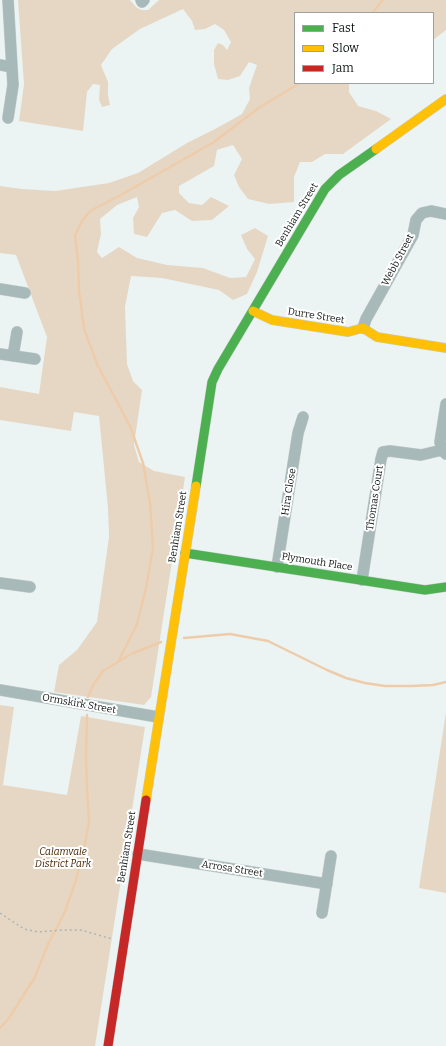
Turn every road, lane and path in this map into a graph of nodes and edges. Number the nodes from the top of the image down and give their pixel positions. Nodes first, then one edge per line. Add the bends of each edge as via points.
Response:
1 (8, 0) edge
2 (140, 0) edge
3 (144, 0) edge
4 (0, 65) edge
5 (12, 67) junction
6 (446, 99) edge
7 (8, 118) dead end
8 (446, 214) edge
9 (0, 289) edge
10 (25, 293) dead end
11 (253, 311) junction
12 (363, 328) junction
13 (17, 332) dead end
14 (446, 348) edge
15 (0, 354) edge
16 (13, 356) junction
17 (35, 359) dead end
18 (446, 404) edge
19 (303, 418) dead end
20 (444, 452) edge
21 (186, 553) junction
22 (277, 567) junction
23 (362, 580) junction
24 (0, 582) edge
25 (30, 587) dead end
26 (446, 587) edge
27 (0, 690) edge
28 (158, 717) junction
29 (138, 854) junction
30 (331, 856) dead end
31 (327, 884) junction
32 (0, 913) edge
33 (322, 913) dead end
34 (124, 942) junction
35 (108, 1046) edge

1 - 5 street
2 - 3 street
4 - 5 street
5 - 7 street via 13,85
6 - 11 street, Benhiam Street via 331,182
8 - 12 street, Webb Street via 431,211 422,213 416,220 413,236
9 - 10 street
11 - 12 street, Durre Street via 272,320 287,323 348,332
11 - 21 street, Benhiam Street via 212,382
12 - 14 street via 377,337
13 - 16 street
15 - 16 street
16 - 17 street
18 - 20 street via 440,442
19 - 22 street, Hira Close via 298,433
20 - 23 street, Thomas Court via 421,455 384,452
21 - 22 street, Plymouth Place
21 - 28 street, Benhiam Street
22 - 23 street, Plymouth Place
23 - 26 street, Plymouth Place via 425,590
24 - 25 street
27 - 28 street, Ormskirk Street
28 - 29 street, Benhiam Street
29 - 31 street, Arrosa Street
29 - 34 street, Benhiam Street
30 - 31 street
31 - 33 street
32 - 34 path via 24,929 41,933 81,930
34 - 35 street, Benhiam Street

